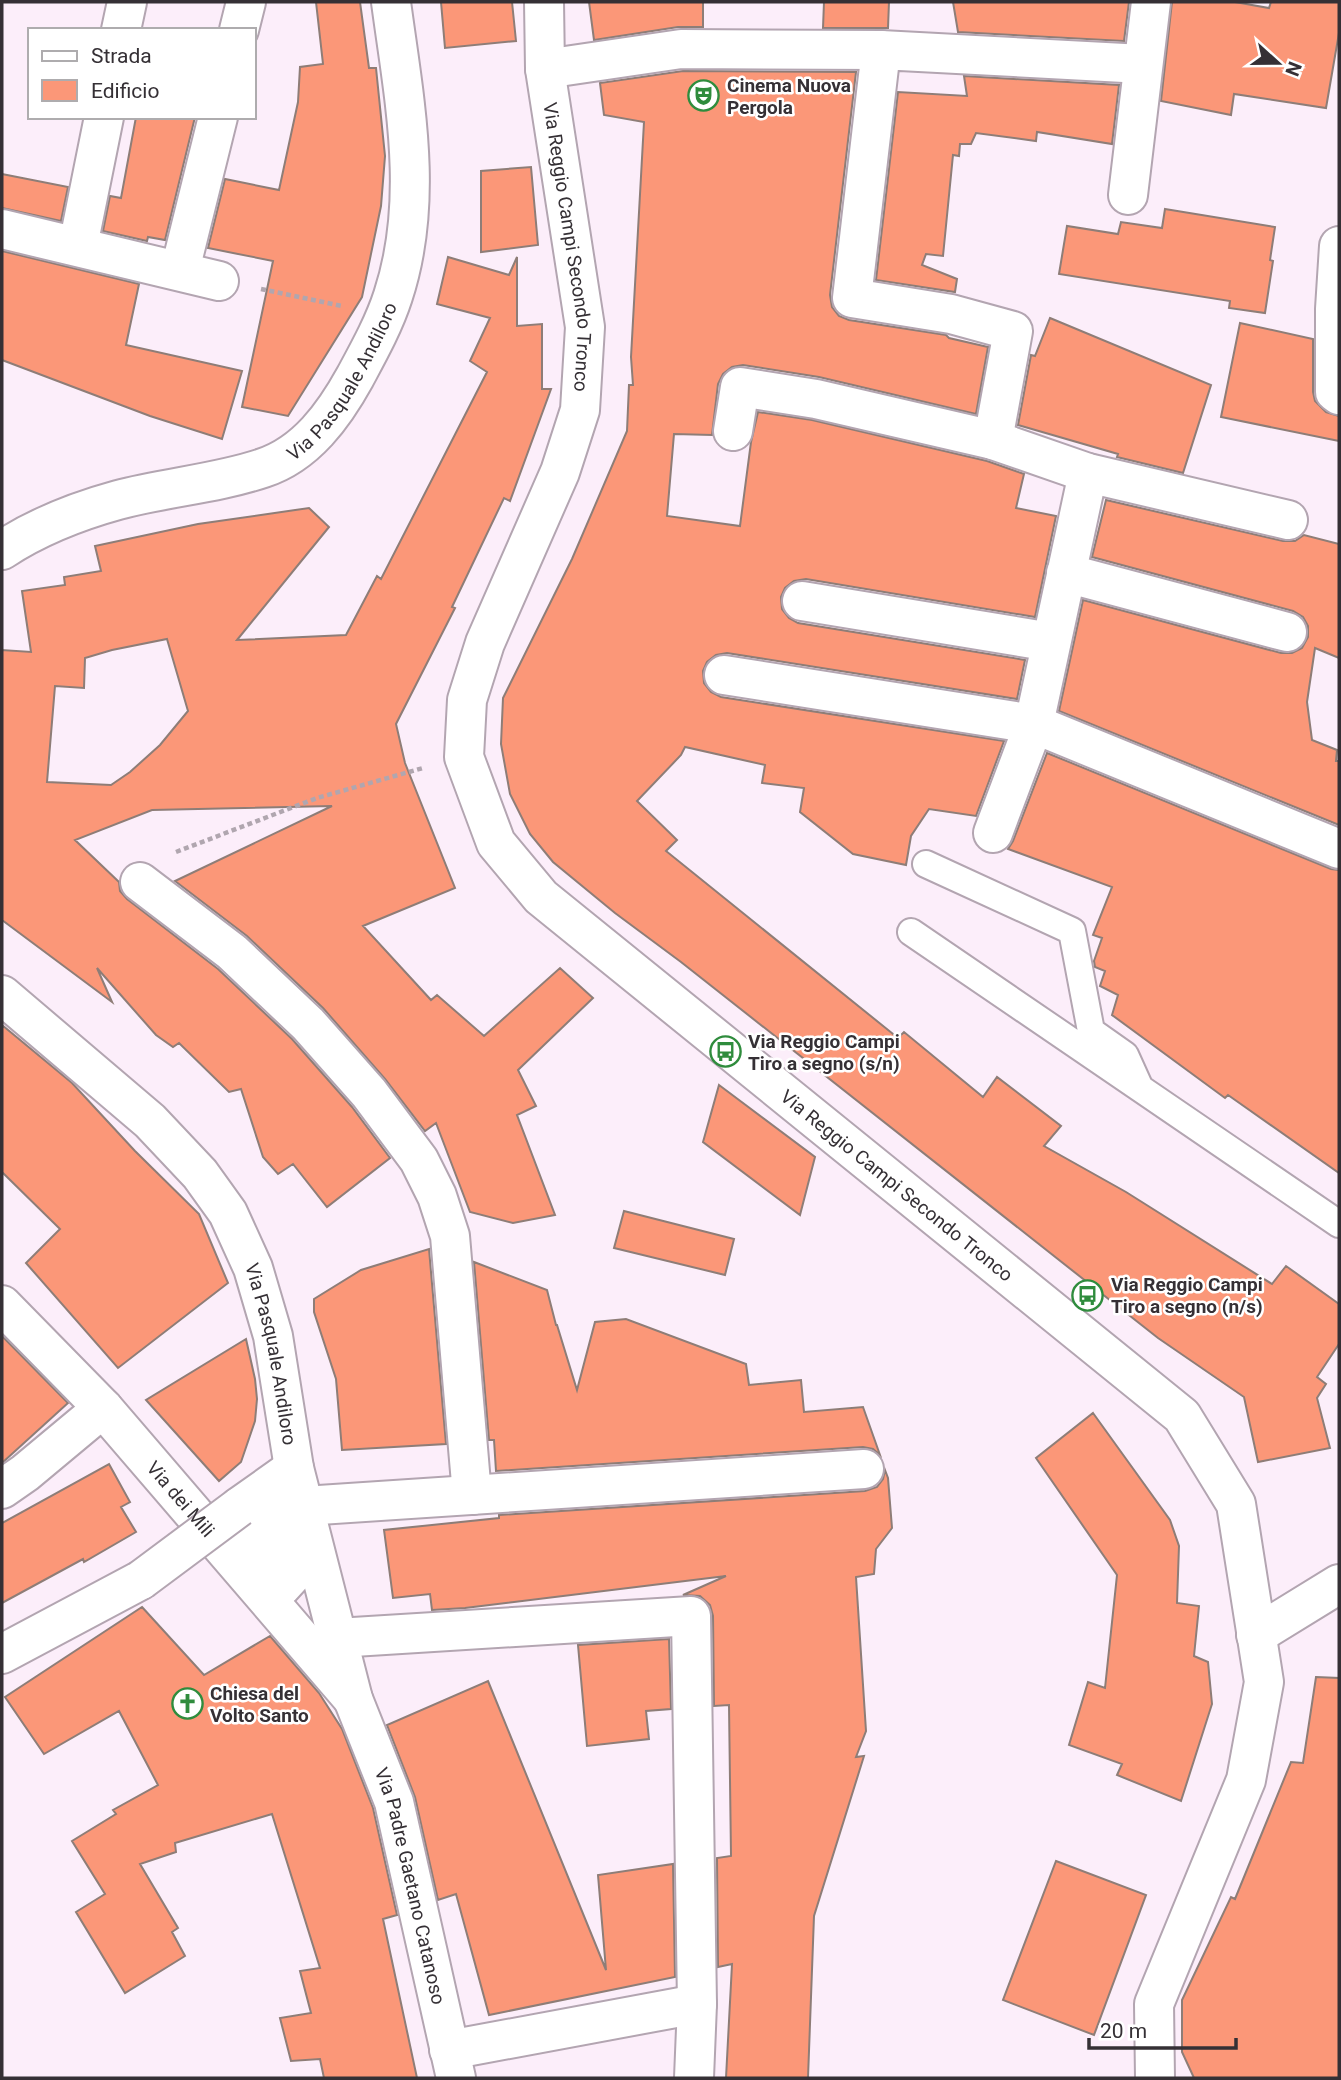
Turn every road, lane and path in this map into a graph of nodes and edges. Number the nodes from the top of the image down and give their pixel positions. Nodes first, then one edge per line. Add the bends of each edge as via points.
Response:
1 (127, 2) edge
2 (246, 2) edge
3 (391, 2) edge
4 (544, 2) edge
5 (1150, 2) edge
6 (121, 28) edge
7 (240, 28) edge
8 (881, 50) junction
9 (1143, 64) junction
10 (545, 69) junction
11 (104, 119) edge
12 (218, 119) edge
13 (1128, 195) dead end
14 (2, 229) edge
15 (78, 246) junction
16 (1339, 246) edge
17 (180, 270) junction
18 (219, 281) joint
19 (1337, 310) edge
20 (368, 352) junction
21 (1339, 395) edge
22 (733, 431) dead end
23 (993, 440) junction
24 (1088, 473) junction
25 (1289, 520) dead end
26 (2, 550) edge
27 (1066, 573) junction
28 (802, 601) dead end
29 (1287, 632) dead end
30 (1051, 642) junction
31 (724, 675) dead end
32 (1034, 724) junction
33 (414, 771) dead end
34 (993, 833) dead end
35 (1339, 849) edge
36 (926, 864) dead end
37 (141, 881) joint
38 (911, 932) dead end
39 (2, 995) edge
40 (1140, 1088) junction
41 (1339, 1224) edge
42 (2, 1306) edge
43 (103, 1408) junction
44 (294, 1468) junction
45 (864, 1469) dead end
46 (2, 1489) edge
47 (472, 1495) junction
48 (291, 1508) junction
49 (1339, 1584) edge
50 (1256, 1635) junction
51 (337, 1637) junction
52 (2, 1654) edge
53 (353, 1699) junction
54 (697, 2004) junction
55 (453, 2064) edge
56 (695, 2078) edge
57 (1155, 2078) edge

1 - 6 street
2 - 7 street
3 - 20 street, Via Pasquale Andiloro via 410,144 410,207 393,297
4 - 10 street, Via Reggio Campi Secondo Tronco
5 - 9 street
8 - 9 street
8 - 10 street via 681,49
8 - 23 street via 852,298 951,314 1013,331
9 - 13 street
10 - 50 street, Via Reggio Campi Secondo Tronco via 585,327 580,410 560,472 485,643 467,700 464,757 496,843 541,897 1182,1416 1236,1504
11 - 15 street
12 - 17 street
14 - 15 street
15 - 17 street
16 - 19 street
17 - 18 street
18 - 20 path via 351,308
19 - 21 street via 1335,392
20 - 26 street, Via Pasquale Andiloro via 345,395 297,452 232,477 106,504 24,536
22 - 23 street via 740,387 816,399
23 - 24 street
24 - 25 street
24 - 27 street
27 - 29 street
27 - 30 street
28 - 30 street
30 - 32 street
31 - 32 street
32 - 34 street
32 - 35 street
33 - 37 path via 317,798 173,854
36 - 40 lane via 1072,930 1091,1031 1125,1055
37 - 47 street via 232,952 308,1024 369,1093 419,1160 450,1236
38 - 40 lane
39 - 44 street, Via Pasquale Andiloro via 149,1121 200,1174 228,1213 253,1268 273,1336
40 - 41 lane
42 - 43 street, Via dei Mili
43 - 46 street
43 - 53 street, Via dei Mili
44 - 48 street
44 - 52 street, Via Pasquale Andiloro, bridge via 141,1580
45 - 47 street
47 - 48 street
48 - 51 street
49 - 50 street
50 - 57 street, Via Reggio Campi Secondo Tronco via 1264,1682 1246,1780 1154,2004
51 - 53 street
51 - 54 street via 691,1616
53 - 55 street, Via Padre Gaetano Catanoso via 394,1802
54 - 55 street
54 - 56 street

